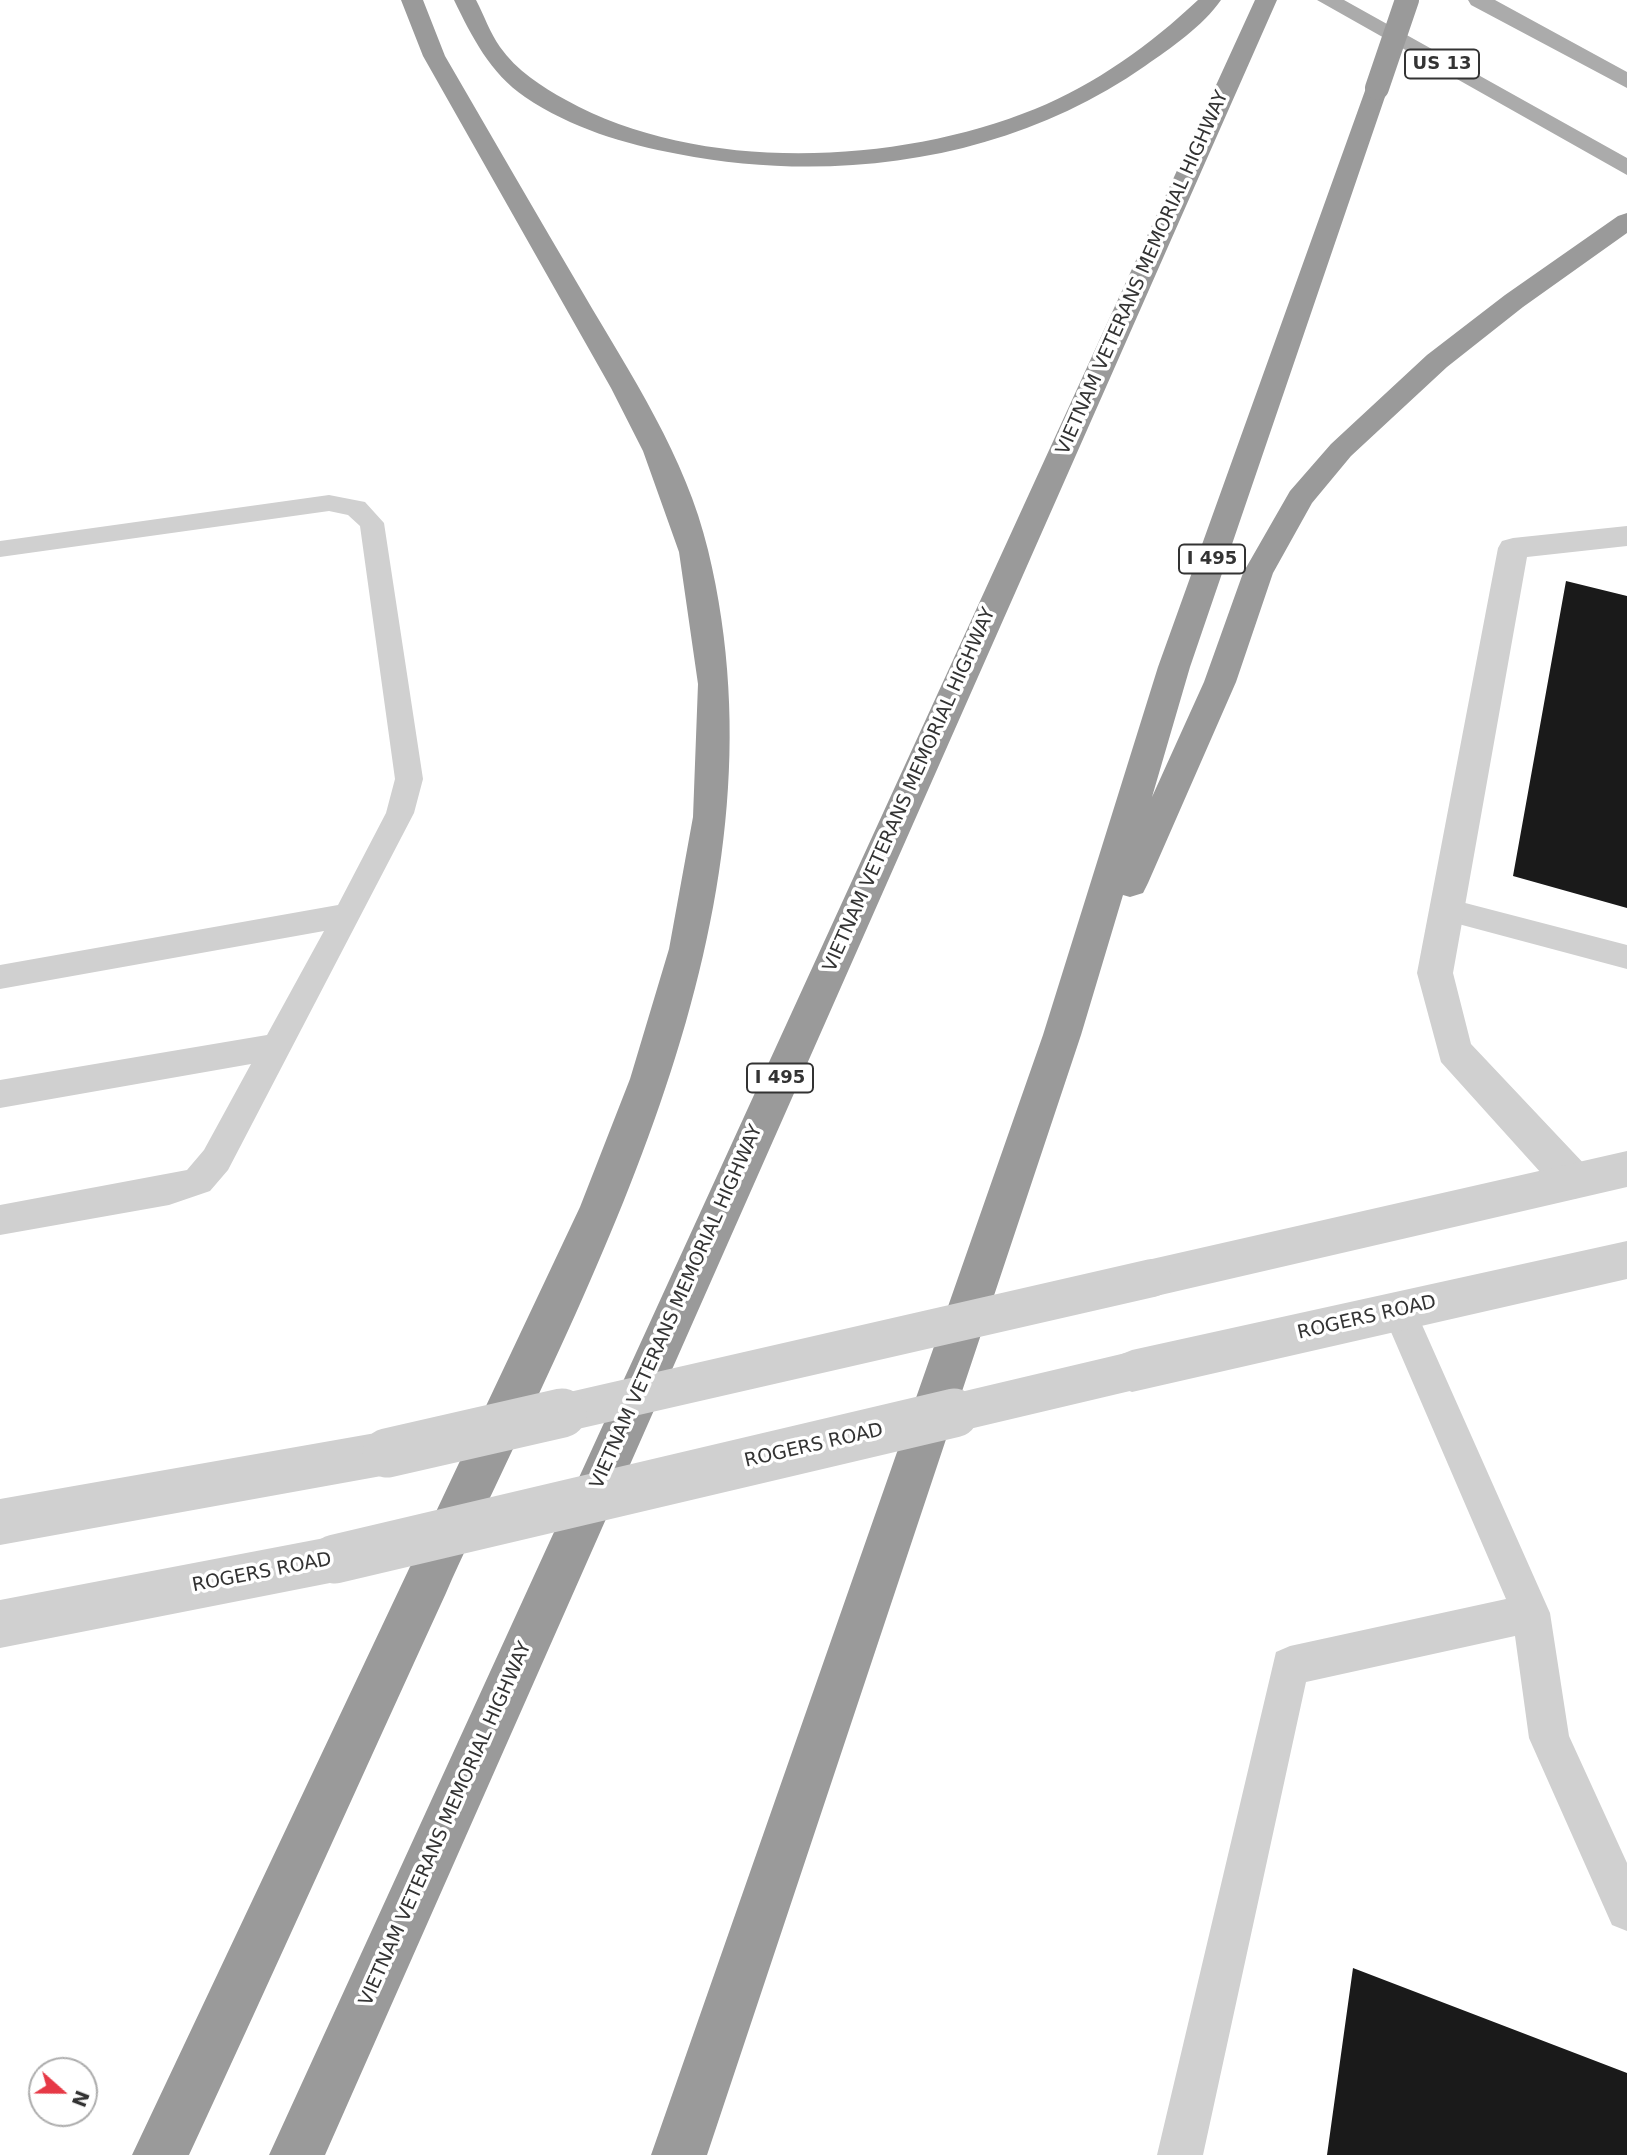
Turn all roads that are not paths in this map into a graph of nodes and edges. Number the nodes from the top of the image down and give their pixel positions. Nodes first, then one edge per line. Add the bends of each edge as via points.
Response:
1 (412, 0) edge
2 (465, 0) edge
3 (1210, 0) edge
4 (1328, 0) edge
5 (1407, 0) edge
6 (1479, 0) edge
7 (1265, 1) edge
8 (1627, 81) edge
9 (1556, 129) junction
10 (1627, 168) edge
11 (1627, 186) edge
12 (1619, 227) edge
13 (1627, 536) edge
14 (0, 549) edge
15 (1446, 910) junction
16 (347, 915) junction
17 (1627, 957) edge
18 (0, 977) edge
19 (1062, 1035) junction
20 (277, 1046) junction
21 (0, 1094) edge
22 (1627, 1169) edge
23 (1574, 1181) junction
24 (0, 1220) edge
25 (1627, 1260) edge
26 (1399, 1311) junction
27 (0, 1522) edge
28 (1531, 1613) junction
29 (0, 1624) edge
30 (1627, 1910) edge
31 (160, 2155) edge
32 (297, 2155) edge
33 (680, 2155) edge
34 (1180, 2155) edge

1 - 31 highway via 435,56 633,400 683,515 703,599 713,676 708,833 685,954 647,1081 615,1167 554,1308
2 - 3 highway via 480,33 506,68 530,89 571,113 671,146 749,158 815,159 913,151 1022,122 1121,72
4 - 9 main road, US 13
5 - 19 highway, I 495, bridge via 1174,667
6 - 8 main road
7 - 32 highway, VIETNAM VETERANS MEMORIAL HIGHWAY / I 495
9 - 10 main road
9 - 11 main road, US 13
12 - 19 highway via 1514,301 1399,394 1300,498 1258,573 1220,682
13 - 15 street via 1513,548
14 - 16 lane via 329,503 356,508 372,523 409,779 400,813
15 - 17 lane
15 - 23 street via 1435,973 1454,1051
16 - 18 lane
16 - 20 lane
19 - 33 highway, I 495
20 - 21 lane
20 - 24 lane via 216,1160 198,1181
22 - 23 street
23 - 27 street, bridge via 387,1453
25 - 26 street, ROGERS ROAD
26 - 28 lane
26 - 29 street, ROGERS ROAD, bridge via 335,1559
28 - 30 lane via 1549,1738
28 - 34 lane via 1290,1666

